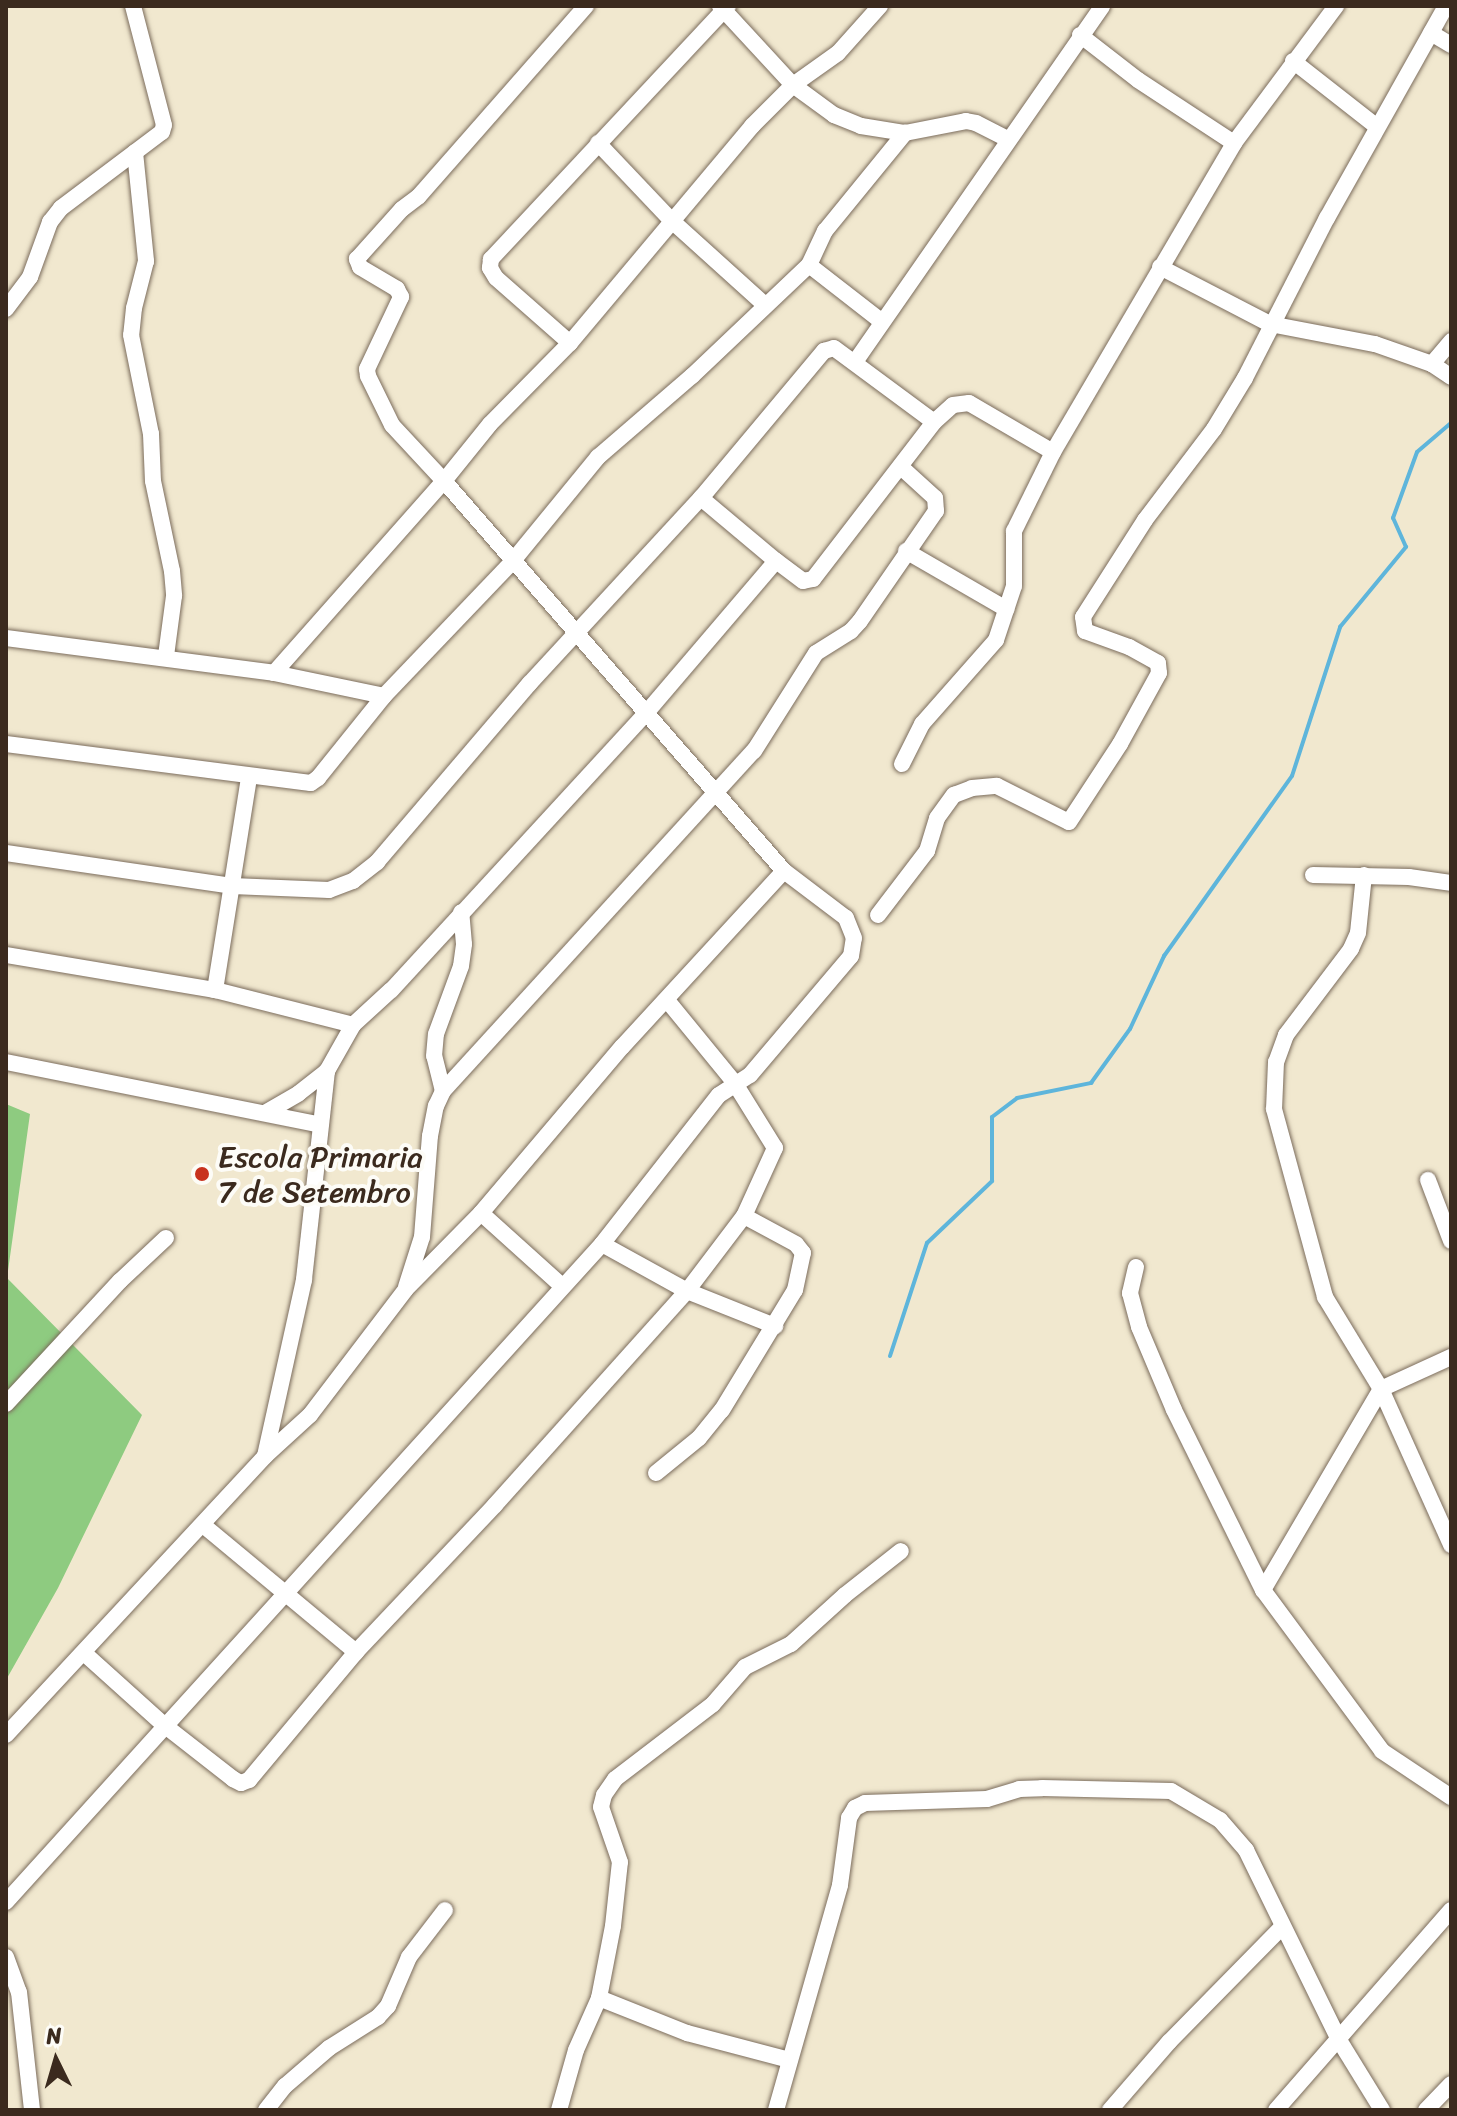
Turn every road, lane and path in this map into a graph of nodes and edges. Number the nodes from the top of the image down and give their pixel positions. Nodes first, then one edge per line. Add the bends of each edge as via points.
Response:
1 (133, 6) edge
2 (586, 6) edge
3 (880, 6) edge
4 (1102, 6) edge
5 (1336, 6) edge
6 (1446, 6) edge
7 (724, 7) edge
8 (1431, 33) junction
9 (1080, 35) junction
10 (1451, 45) edge
11 (1293, 61) junction
12 (793, 85) junction
13 (1376, 126) junction
14 (905, 133) junction
15 (1007, 139) junction
16 (598, 143) junction
17 (1234, 143) junction
18 (135, 152) junction
19 (672, 221) junction
20 (809, 265) junction
21 (1160, 267) junction
22 (765, 305) junction
23 (6, 309) edge
24 (881, 321) junction
25 (1270, 324) junction
26 (1451, 341) edge
27 (570, 343) junction
28 (855, 362) junction
29 (1432, 364) junction
30 (1451, 377) edge
31 (934, 422) junction
32 (1053, 452) junction
33 (900, 466) junction
34 (444, 481) junction
35 (701, 498) junction
36 (906, 551) junction
37 (776, 561) junction
38 (512, 562) junction
39 (1006, 609) junction
40 (577, 637) junction
41 (6, 638) edge
42 (166, 656) junction
43 (274, 673) junction
44 (384, 696) junction
45 (648, 711) junction
46 (6, 744) edge
47 (902, 764) dead end
48 (249, 777) junction
49 (715, 791) junction
50 (6, 853) edge
51 (784, 871) junction
52 (1313, 875) dead end
53 (1364, 875) junction
54 (1451, 883) edge
55 (232, 886) junction
56 (461, 912) junction
57 (878, 915) dead end
58 (6, 955) edge
59 (215, 990) junction
60 (667, 1000) junction
61 (353, 1025) junction
62 (6, 1062) edge
63 (327, 1071) junction
64 (734, 1082) junction
65 (443, 1091) junction
66 (265, 1113) junction
67 (320, 1125) junction
68 (1428, 1180) dead end
69 (481, 1213) junction
70 (744, 1216) junction
71 (166, 1238) dead end
72 (1451, 1241) edge
73 (602, 1244) junction
74 (1136, 1267) dead end
75 (562, 1286) junction
76 (406, 1289) junction
77 (687, 1291) junction
78 (775, 1326) junction
79 (1451, 1357) edge
80 (1381, 1389) junction
81 (6, 1404) edge
82 (265, 1456) junction
83 (656, 1473) dead end
84 (203, 1525) junction
85 (1451, 1545) edge
86 (901, 1551) dead end
87 (1263, 1590) junction
88 (286, 1591) junction
89 (356, 1652) junction
90 (84, 1653) junction
91 (25, 1713) junction
92 (6, 1716) edge
93 (164, 1725) junction
94 (6, 1735) edge
95 (1451, 1797) edge
96 (6, 1902) edge
97 (445, 1910) dead end
98 (1451, 1910) edge
99 (1281, 1928) junction
100 (6, 1957) edge
101 (599, 1998) junction
102 (1339, 2040) junction
103 (789, 2060) junction
104 (1450, 2085) edge
105 (32, 2110) edge
106 (266, 2110) edge
107 (559, 2110) edge
108 (776, 2110) edge
109 (1110, 2110) edge
110 (1276, 2110) edge
111 (1382, 2110) edge
112 (1426, 2110) edge

1 - 18 street via 164,125 157,138
2 - 34 street via 357,259 360,267 397,289 401,297 368,376 392,425
3 - 12 street via 838,53
4 - 9 street
5 - 11 street
6 - 8 street
7 - 12 street
7 - 16 street
8 - 10 street
8 - 13 street
9 - 15 street
9 - 17 street
11 - 13 street
11 - 17 street
12 - 14 street via 834,115 861,126
12 - 19 street
13 - 25 street
14 - 15 street via 966,121
14 - 20 street via 825,231
15 - 24 street
16 - 19 street
16 - 27 street via 491,259 496,278
17 - 21 street
18 - 23 street via 61,208 50,222 30,277
18 - 42 street via 146,261 131,335 172,571
19 - 22 street
19 - 27 street
20 - 22 street
20 - 24 street
21 - 25 street
21 - 32 street
22 - 38 street via 598,457
24 - 28 street
25 - 29 street via 1375,344
25 - 57 street via 1214,429 1145,520 1083,617 1085,631 1152,658 1159,673 1074,818 1063,821 997,786 954,795 937,818 927,851
26 - 29 street
27 - 34 street via 490,424
28 - 31 street
28 - 35 street via 834,348 824,351
29 - 30 street
31 - 32 street via 953,405 969,403
31 - 33 street
32 - 39 street via 1014,531 1016,568
33 - 36 street via 937,504
33 - 37 street via 813,579 803,581
34 - 38 street
34 - 43 street
35 - 37 street
35 - 40 street
36 - 39 street
36 - 49 street via 860,621 816,653 754,751
37 - 45 street
38 - 40 street
38 - 44 street
39 - 47 street via 991,649 922,724
40 - 45 street
40 - 55 street via 530,683 377,862 353,881 329,890
41 - 42 street
42 - 43 street
43 - 44 street
44 - 48 street via 318,778 298,783
45 - 49 street
45 - 56 street
46 - 48 street
48 - 55 street
49 - 51 street
49 - 65 street
50 - 55 street
51 - 60 street
51 - 64 street via 846,918 854,938 851,956 750,1075
52 - 53 street
53 - 54 street
53 - 80 street via 1358,933 1351,949 1286,1035 1276,1062 1274,1109 1325,1297
55 - 59 street
56 - 61 street
56 - 65 street via 461,966 436,1034 434,1056
58 - 59 street
59 - 61 street
60 - 64 street
60 - 69 street
61 - 63 street
62 - 66 street
63 - 66 street
63 - 67 street
64 - 70 street via 775,1148
64 - 73 street
65 - 76 street via 430,1136 422,1237
66 - 67 street
67 - 82 street via 304,1280
68 - 72 street
69 - 75 street
69 - 76 street
70 - 77 street
70 - 78 street via 803,1253 795,1290
71 - 81 street
73 - 75 street
73 - 77 street
74 - 87 street via 1130,1293 1139,1327
75 - 88 street
76 - 82 street via 310,1415
77 - 78 street
77 - 89 street
78 - 83 street via 722,1410 699,1438
79 - 80 street
80 - 85 street
80 - 87 street
82 - 84 street
84 - 88 street
84 - 90 street
86 - 101 street via 791,1644 745,1667 713,1704 615,1779 601,1807 620,1862
87 - 95 street via 1382,1751
88 - 89 street
88 - 93 street
89 - 93 street via 249,1780 233,1779
90 - 91 street
90 - 93 street
91 - 92 street
91 - 94 street
93 - 96 street
97 - 106 street via 409,1957 388,2006 329,2048
98 - 102 street
99 - 102 street
99 - 103 street via 1238,1837 1171,1791 1042,1788 987,1799 865,1803 849,1818 840,1885
99 - 109 street
100 - 105 street via 19,1992
101 - 103 street via 687,2033
101 - 107 street via 576,2050
102 - 110 street
102 - 111 street
103 - 108 street
104 - 112 street

